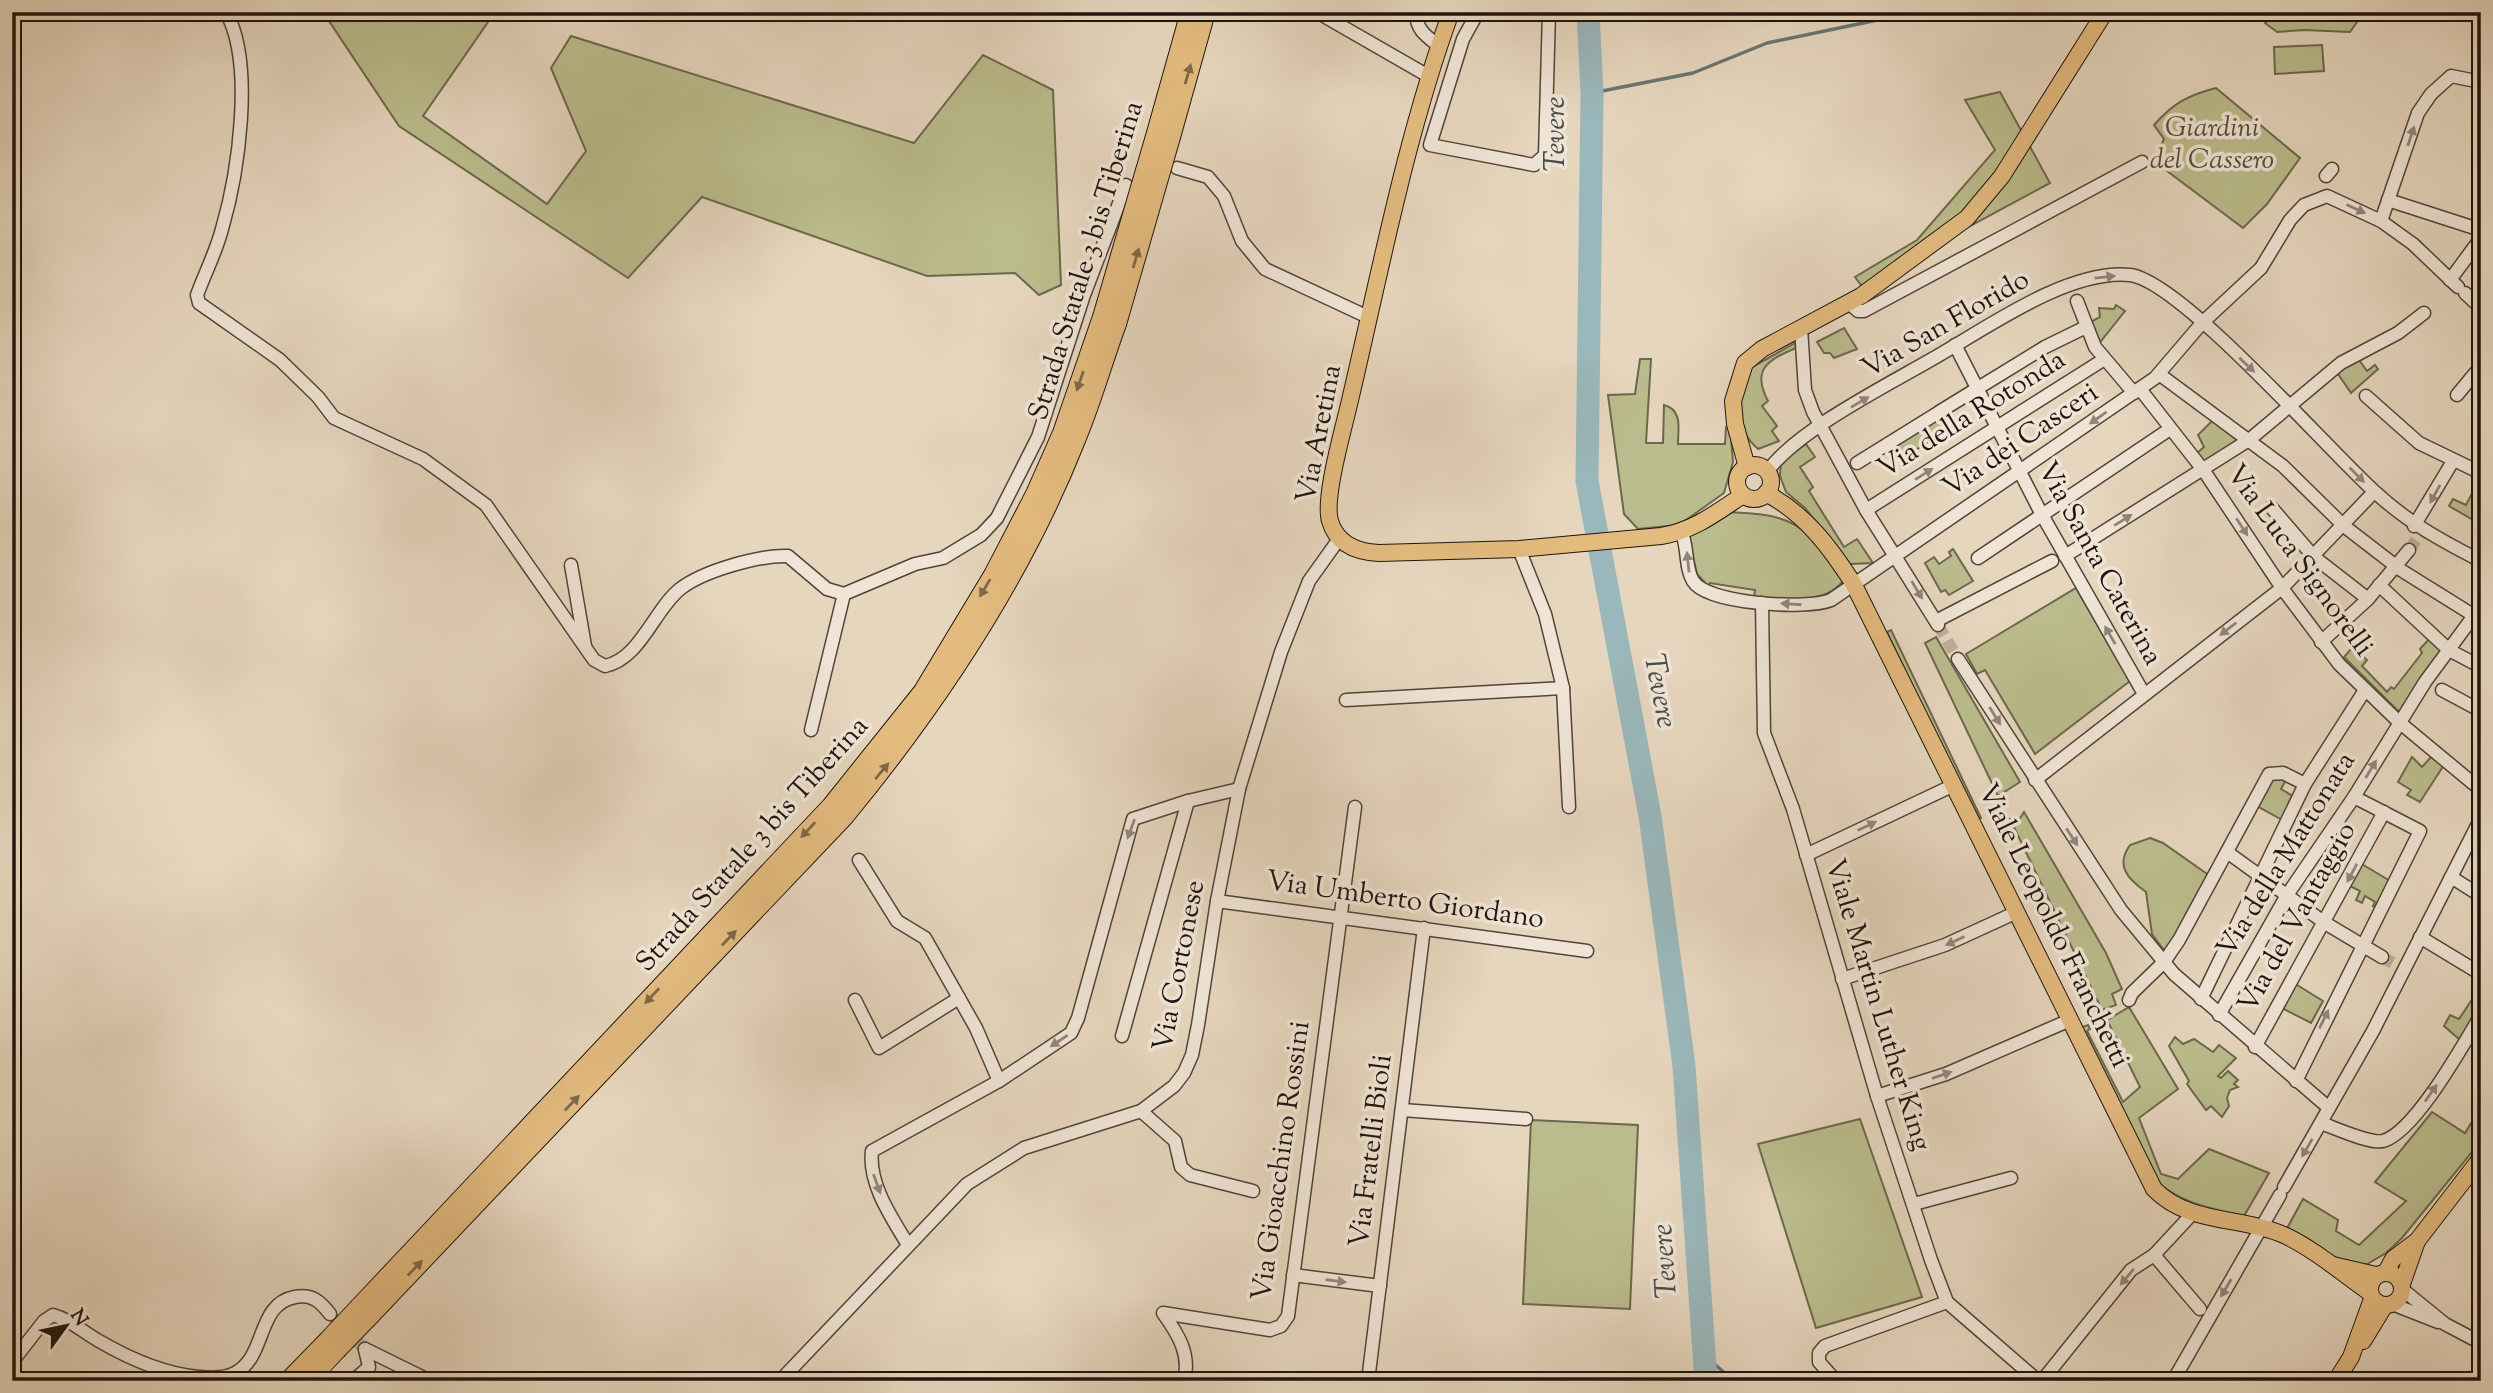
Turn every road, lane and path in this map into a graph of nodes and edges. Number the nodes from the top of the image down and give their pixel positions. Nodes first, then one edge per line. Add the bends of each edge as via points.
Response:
1 (226, 12) edge
2 (1190, 12) edge
3 (1206, 12) edge
4 (1317, 12) edge
5 (1416, 12) edge
6 (1451, 12) edge
7 (1478, 12) edge
8 (1549, 12) edge
9 (2105, 12) edge
10 (1439, 46) junction
11 (1430, 77) junction
12 (2481, 82) edge
13 (1417, 128) junction
14 (1434, 131) junction
15 (1163, 135) junction
16 (2142, 162) dead end
17 (1177, 168) dead end
18 (1126, 185) dead end
19 (2388, 201) junction
20 (2381, 221) junction
21 (2481, 230) edge
22 (2481, 237) edge
23 (2455, 285) junction
24 (2074, 293) junction
25 (1849, 303) junction
26 (2481, 308) edge
27 (2424, 313) dead end
28 (1368, 317) junction
29 (2202, 323) junction
30 (2086, 327) junction
31 (1801, 328) junction
32 (1955, 345) junction
33 (2103, 360) junction
34 (2481, 366) edge
35 (2159, 374) junction
36 (1976, 389) junction
37 (2137, 391) junction
38 (2457, 395) dead end
39 (2366, 396) dead end
40 (2291, 407) junction
41 (1821, 426) junction
42 (1997, 428) junction
43 (2170, 429) junction
44 (2249, 440) junction
45 (2453, 461) junction
46 (1748, 467) junction
47 (1844, 471) junction
48 (2204, 471) junction
49 (1767, 472) junction
50 (2019, 472) junction
51 (2481, 473) edge
52 (2374, 492) junction
53 (1766, 493) junction
54 (1743, 495) junction
55 (2270, 508) dead end
56 (1866, 510) junction
57 (2041, 513) junction
58 (2344, 526) junction
59 (2419, 530) junction
60 (1682, 533) junction
61 (1339, 538) junction
62 (1519, 549) junction
63 (2409, 550) tunnel mouth
64 (1896, 555) junction
65 (2061, 557) junction
66 (2314, 557) junction
67 (1978, 558) dead end
68 (2481, 561) edge
69 (571, 565) dead end
70 (2400, 569) junction
71 (1853, 583) junction
72 (2379, 585) junction
73 (2282, 587) junction
74 (844, 594) junction
75 (2368, 599) junction
76 (1762, 603) junction
77 (2479, 614) edge
78 (2321, 642) junction
79 (586, 649) junction
80 (2449, 650) junction
81 (1958, 659) tunnel mouth
82 (2481, 667) edge
83 (1563, 688) junction
84 (2365, 690) junction
85 (2442, 690) dead end
86 (2144, 694) junction
87 (1346, 700) dead end
88 (2481, 711) edge
89 (2399, 722) junction
90 (811, 730) dead end
91 (2035, 780) junction
92 (2305, 784) junction
93 (1954, 785) junction
94 (1240, 789) junction
95 (2481, 790) edge
96 (2354, 797) junction
97 (1188, 801) junction
98 (1356, 807) dead end
99 (1569, 807) dead end
100 (2381, 811) junction
101 (2481, 818) edge
102 (2224, 852) junction
103 (1806, 855) junction
104 (859, 860) dead end
105 (2260, 875) junction
106 (2451, 877) junction
107 (2287, 895) junction
108 (2481, 896) edge
109 (1217, 901) junction
110 (2017, 912) junction
111 (1339, 917) junction
112 (2325, 923) junction
113 (2239, 924) junction
114 (1424, 928) junction
115 (2260, 937) junction
116 (2420, 937) junction
117 (2361, 946) junction
118 (1587, 951) dead end
119 (2382, 957) tunnel mouth
120 (2164, 962) junction
121 (2481, 974) edge
122 (1842, 979) junction
123 (959, 998) junction
124 (2201, 999) junction
125 (855, 1000) dead end
126 (2129, 1000) dead end
127 (2219, 1015) junction
128 (2481, 1015) edge
129 (2070, 1020) junction
130 (1122, 1036) dead end
131 (2255, 1047) junction
132 (999, 1081) junction
133 (2296, 1081) junction
134 (1877, 1096) junction
135 (2329, 1108) junction
136 (1402, 1110) junction
137 (1141, 1111) junction
138 (1526, 1119) dead end
139 (2321, 1123) junction
140 (2481, 1158) edge
141 (2011, 1178) dead end
142 (1252, 1191) dead end
143 (1914, 1204) junction
144 (2193, 1213) junction
145 (2261, 1229) junction
146 (2417, 1241) junction
147 (908, 1245) junction
148 (2154, 1255) junction
149 (2330, 1265) junction
150 (2381, 1273) junction
151 (1293, 1275) junction
152 (1380, 1286) junction
153 (2402, 1287) junction
154 (2380, 1300) junction
155 (1947, 1302) junction
156 (2200, 1309) dead end
157 (330, 1314) tunnel mouth
158 (2445, 1324) junction
159 (2481, 1343) edge
160 (332, 1345) junction
161 (12, 1362) edge
162 (288, 1381) edge
163 (308, 1381) edge
164 (353, 1381) edge
165 (430, 1381) edge
166 (780, 1381) edge
167 (1184, 1381) edge
168 (1368, 1381) edge
169 (1836, 1381) edge
170 (2038, 1381) edge
171 (2174, 1381) edge
172 (2336, 1381) edge

1 - 79 street via 235,35 241,105 222,229 197,295 199,303 280,360 334,418 423,459 486,505
2 - 15 highway, Strada Statale 3 bis Tiberina
15 -> 3 highway, Strada Statale 3 bis Tiberina
4 - 11 street
5 - 10 street via 1421,32
6 - 10 main road, Via Aretina
7 - 14 street via 1463,39
8 - 14 street via 1542,161 1534,164 1430,145
9 - 25 main road via 1988,194 1967,218
10 - 11 main road, Via Aretina
11 - 13 main road, Via Aretina
19 -> 12 street via 2418,113 2431,94 2451,76
13 - 14 street
13 - 28 main road, Via Aretina
15 - 160 highway, Strada Statale 3 bis Tiberina, bridge via 1110,320 1035,494 959,634 901,720 831,806
16 - 25 street via 1864,312
17 - 28 street via 1208,177 1224,196 1242,241 1265,269
18 - 74 street via 1084,295 1038,438 997,518 981,535 943,558 915,564
19 - 20 street
19 - 21 street
20 - 23 street, Via dei Casceri via 2413,244
29 -> 20 street, Via dei Casceri via 2260,268 2304,205 2327,196
22 - 23 street
23 - 26 street, Via dei Casceri
24 -> 29 street, Via San Florido via 2097,277 2130,275 2166,292
24 - 30 street, Via Luca Signorelli
24 - 32 street, Via San Florido via 2016,309
25 - 31 main road
27 - 40 street via 2398,333 2341,363
28 - 61 main road, Via Aretina via 1329,503 1330,520
29 - 35 street, Via dei Casceri
29 -> 40 street, Via San Florido
30 - 33 street, Via Luca Signorelli
30 - 36 street
31 - 41 street via 1805,390
31 - 46 main road via 1762,349 1741,370 1733,401
32 - 36 street, Via Santa Caterina
41 -> 32 street, Via San Florido
33 - 37 street, Via Luca Signorelli
33 - 42 street, Via della Rotonda
34 - 38 street
35 - 37 street, Via dei Casceri
35 - 44 street
36 - 42 street, Via Santa Caterina
36 - 47 street
37 - 43 street, Via Luca Signorelli
37 -> 50 street, Via dei Casceri
39 - 45 street via 2420,444
40 - 44 street
40 -> 52 street, Via San Florido
41 - 47 street
41 - 49 street, Via San Florido via 1777,457
42 - 50 street, Via Santa Caterina
56 -> 42 street, Via della Rotonda
43 - 48 street, Via Luca Signorelli
43 - 57 street
44 - 48 street
44 - 58 street
45 - 51 street
45 -> 59 street
46 - 49 main road via 1758,466
46 - 54 main road via 1737,480
47 - 56 street
65 -> 48 street
48 -> 73 street, Via Luca Signorelli
49 - 53 main road via 1771,483
50 - 57 street, Via Santa Caterina
50 - 64 street, Via dei Casceri
52 - 58 street
52 - 59 street, Via San Florido
53 - 54 main road via 1758,499
53 - 71 main road, Viale Leopoldo Franchetti via 1806,520
54 - 60 main road, Via Aretina
55 - 66 street
56 - 64 street
57 - 65 street, Via Santa Caterina
57 - 67 street
58 - 66 street
58 - 70 street
59 - 68 street, Via San Florido
60 - 62 main road, Via Aretina
76 -> 60 street, Via dei Casceri via 1699,588 1690,575
61 - 62 main road, Via Aretina via 1362,552
61 - 94 street, Via Cortonese via 1309,581 1281,652
62 - 83 street via 1545,614
63 - 70 street
64 -> 65 street via 1937,623
64 - 71 street, Via dei Casceri
86 -> 65 street, Via Santa Caterina
66 - 73 street
66 - 75 street
69 - 79 street
70 - 72 street
70 - 77 street
71 -> 76 street, Via dei Casceri via 1819,605
71 - 93 main road, Viale Leopoldo Franchetti
72 - 75 street
72 - 80 street
73 - 78 street, Via Luca Signorelli
73 -> 86 street
74 - 79 street via 827,589 788,556 749,561 679,590 613,664 605,666 594,660
74 - 90 street
75 - 78 street
76 - 103 street, Viale Martin Luther King via 1764,733
77 - 80 street, Via della Mattonata
78 - 84 street, Via Luca Signorelli
80 - 82 street
80 - 89 street, Via della Mattonata
81 -> 91 street
83 - 87 street
83 - 99 street
84 - 89 street, Via Luca Signorelli
84 - 92 street
85 - 88 street
86 - 91 street
89 - 95 street, Via Luca Signorelli
96 -> 89 street, Via della Mattonata
91 -> 120 street via 2114,900
92 - 102 street via 2283,774 2269,774
92 - 105 street
103 -> 93 street
93 - 110 main road, Viale Leopoldo Franchetti
94 - 97 street
94 - 109 street, Via Cortonese
96 - 100 street
96 - 107 street, Via della Mattonata
97 - 130 street
97 -> 132 street via 1133,819 1070,1033
98 - 111 street, Via Gioacchino Rossini
100 -> 112 street, Via del Vantaggio
100 - 117 street via 2420,831
101 - 106 street
102 - 105 street
102 - 120 street
103 - 122 street, Viale Martin Luther King
104 - 123 street via 897,921 925,937
105 - 107 street
105 - 113 street
106 - 108 street
106 - 116 street
107 - 112 street
107 - 115 street, Via della Mattonata
109 - 111 street, Via Umberto Giordano
109 - 137 street, Via Cortonese via 1192,1055 1174,1086
110 -> 122 street via 1945,945
110 - 129 main road, Viale Leopoldo Franchetti
111 - 114 street, Via Umberto Giordano
111 - 151 street, Via Gioacchino Rossini
112 - 117 street
112 - 131 street, Via del Vantaggio
113 - 115 street
113 - 124 street
114 - 118 street, Via Umberto Giordano
114 - 136 street, Via Fratelli Bioli
115 - 127 street, Via della Mattonata
116 - 121 street
116 - 135 street
117 - 119 street
133 -> 117 street
120 - 124 street
120 - 126 street
122 - 134 street, Viale Martin Luther King
123 - 125 street via 879,1048
123 - 132 street
124 - 127 street
127 - 131 street
139 -> 128 street via 2383,1141 2416,1115
134 -> 129 street via 1946,1074
129 - 144 main road, Viale Leopoldo Franchetti via 2154,1189
131 - 133 street
132 -> 147 street via 872,1151 870,1165
133 - 135 street
134 - 143 street, Viale Martin Luther King
135 - 139 street
136 - 138 street
136 - 152 street, Via Fratelli Bioli
137 - 142 street via 1175,1141 1181,1167 1190,1175
137 - 147 street, Via Cortonese via 1024,1148 997,1163 967,1184
139 -> 145 street
140 - 146 main road
141 - 143 street
143 - 155 street, Viale Martin Luther King
144 - 145 main road, Viale Leopoldo Franchetti
144 - 148 street
145 - 149 main road, Viale Leopoldo Franchetti via 2283,1235
145 -> 171 street
146 - 150 main road
146 - 153 main road
147 - 166 street, Via Cortonese
148 - 156 street
148 -> 170 street via 2131,1270
149 - 150 main road
149 - 154 main road, Viale Leopoldo Franchetti
150 - 153 main road via 2396,1275
150 - 154 main road via 2370,1282
151 -> 152 street
151 - 167 street, Via Gioacchino Rossini via 1288,1316 1281,1326 1270,1330 1163,1313 1185,1352
152 - 168 street, Via Fratelli Bioli
153 - 154 main road via 2399,1298
153 - 158 street
154 - 158 street
154 - 172 main road
155 - 169 street via 1825,1346 1819,1362
155 - 170 street
157 - 161 street via 319,1300 305,1295 284,1299 272,1310 250,1361 235,1374 213,1378 174,1375 127,1357 66,1318 53,1315
158 - 159 street
160 - 162 highway, Strada Statale 3 bis Tiberina
160 - 163 highway, Strada Statale 3 bis Tiberina
164 - 165 street via 369,1367 365,1349

